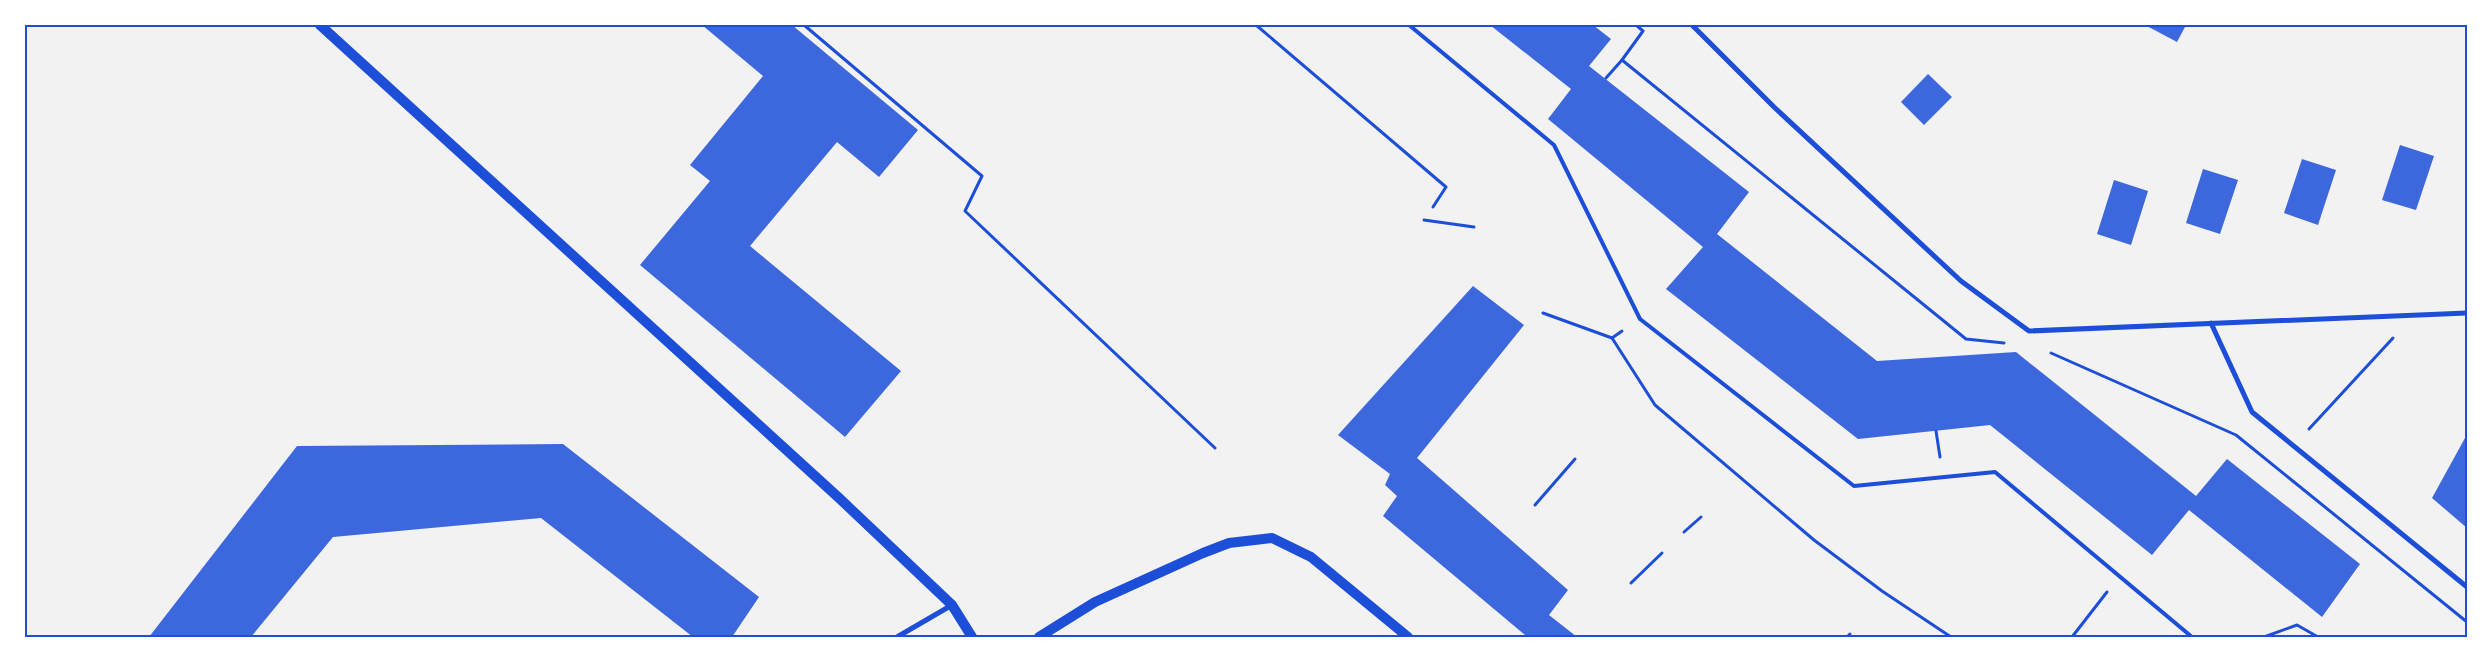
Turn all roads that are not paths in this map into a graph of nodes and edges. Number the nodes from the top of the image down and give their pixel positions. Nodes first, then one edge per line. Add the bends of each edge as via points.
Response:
1 (320, 25) edge
2 (1408, 25) edge
3 (1692, 25) edge
4 (2467, 313) edge
5 (2212, 323) junction
6 (2467, 586) edge
7 (952, 605) junction
8 (897, 637) edge
9 (972, 637) edge
10 (1039, 637) edge
11 (1408, 637) edge
12 (2192, 637) edge

1 - 7 main road
2 - 12 lane via 1554,145 1640,319 1846,480 1854,486 1995,472
3 - 5 street via 1961,281 2029,331
4 - 5 street
5 - 6 street via 2252,412
7 - 8 street
7 - 9 main road
10 - 11 main road via 1095,602 1204,552 1229,543 1272,538 1311,557

